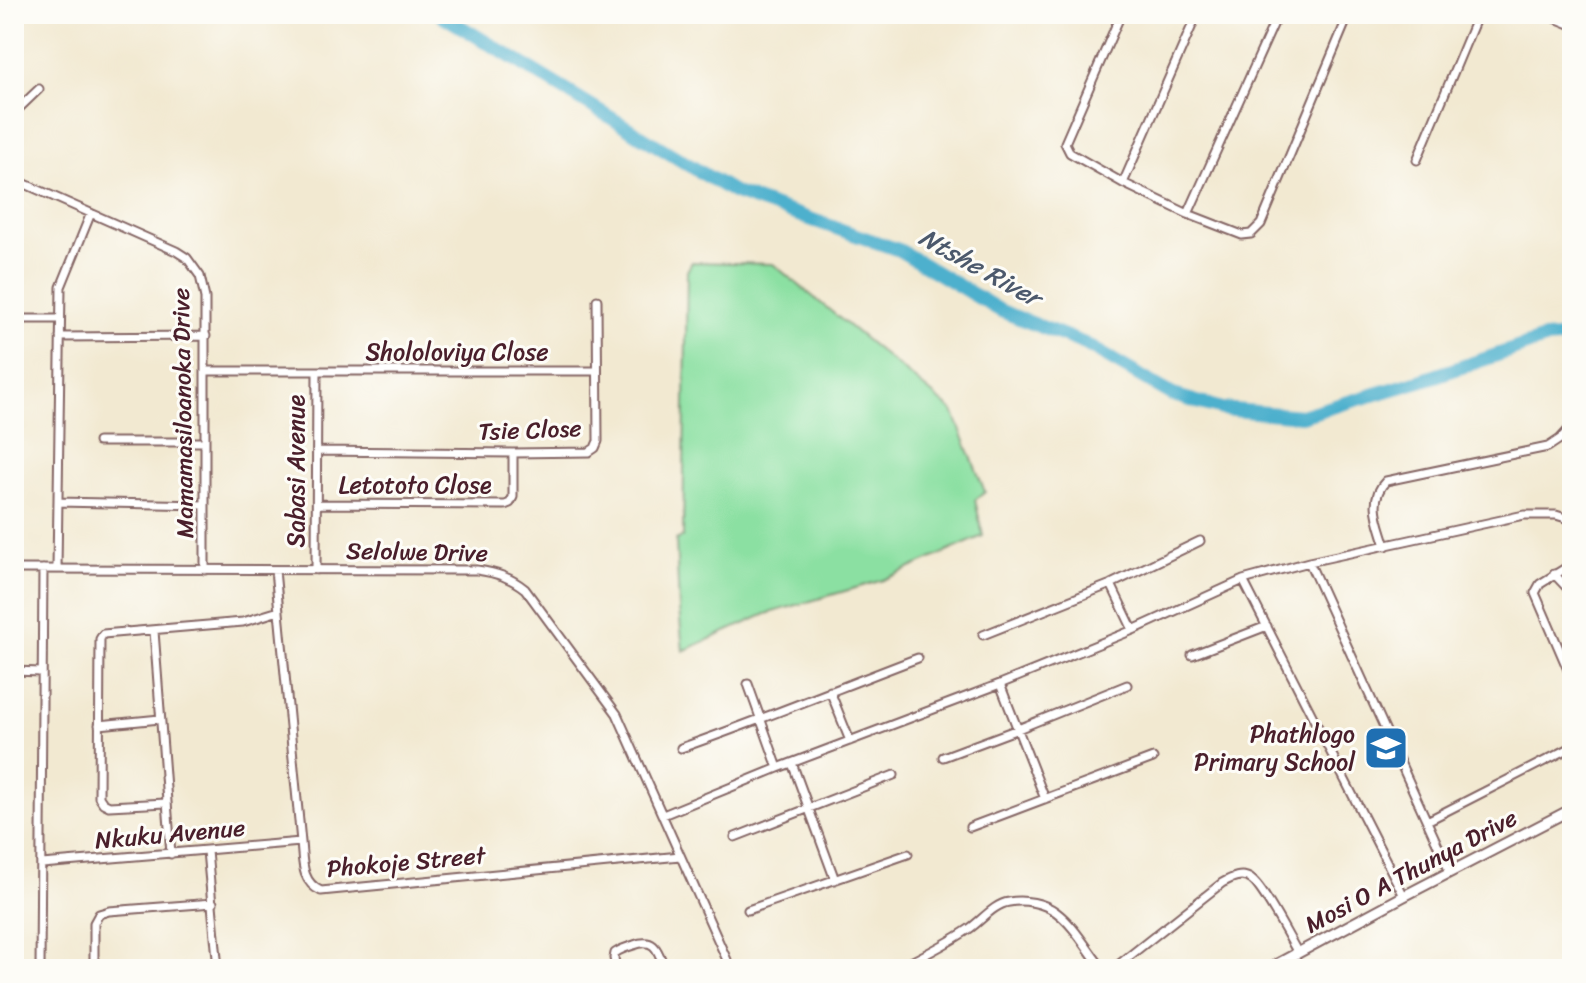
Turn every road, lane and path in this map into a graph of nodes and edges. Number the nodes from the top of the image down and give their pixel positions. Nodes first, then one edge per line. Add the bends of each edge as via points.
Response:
1 (1121, 14) edge
2 (1197, 14) edge
3 (1278, 14) edge
4 (1349, 14) edge
5 (1478, 14) edge
6 (1545, 14) edge
7 (1572, 25) edge
8 (39, 89) dead end
9 (14, 113) edge
10 (1417, 160) dead end
11 (14, 179) edge
12 (1123, 183) junction
13 (91, 213) junction
14 (1188, 214) junction
15 (597, 300) dead end
16 (14, 319) edge
17 (59, 319) junction
18 (206, 336) junction
19 (60, 337) junction
20 (206, 371) junction
21 (597, 371) junction
22 (317, 372) junction
23 (1572, 426) edge
24 (98, 442) dead end
25 (204, 442) junction
26 (317, 451) junction
27 (513, 453) junction
28 (58, 502) junction
29 (317, 504) junction
30 (205, 505) junction
31 (1571, 518) edge
32 (1200, 541) dead end
33 (1386, 546) junction
34 (1309, 562) junction
35 (1572, 564) edge
36 (14, 569) edge
37 (43, 569) junction
38 (57, 569) junction
39 (205, 570) junction
40 (275, 570) junction
41 (316, 570) junction
42 (1554, 574) junction
43 (1243, 580) junction
44 (1111, 584) junction
45 (1572, 593) edge
46 (279, 611) junction
47 (1267, 626) junction
48 (1133, 630) junction
49 (154, 631) junction
50 (983, 635) dead end
51 (1192, 655) dead end
52 (918, 658) dead end
53 (14, 671) edge
54 (41, 672) junction
55 (1572, 679) edge
56 (748, 684) dead end
57 (1000, 684) junction
58 (1127, 685) dead end
59 (830, 691) junction
60 (160, 719) junction
61 (761, 720) junction
62 (99, 725) junction
63 (1018, 729) junction
64 (850, 741) junction
65 (1572, 747) edge
66 (681, 748) dead end
67 (943, 757) dead end
68 (1153, 758) dead end
69 (792, 763) junction
70 (778, 768) junction
71 (894, 775) dead end
72 (1045, 799) junction
73 (166, 803) junction
74 (809, 808) junction
75 (1572, 809) edge
76 (663, 815) junction
77 (1427, 821) junction
78 (970, 827) dead end
79 (735, 837) dead end
80 (301, 842) junction
81 (207, 851) junction
82 (171, 854) junction
83 (908, 854) dead end
84 (680, 856) junction
85 (42, 864) junction
86 (1450, 872) junction
87 (835, 880) junction
88 (1404, 896) junction
89 (213, 903) junction
90 (748, 910) dead end
91 (1298, 953) junction
92 (899, 968) edge
93 (40, 969) edge
94 (94, 969) edge
95 (218, 969) edge
96 (616, 969) edge
97 (665, 969) edge
98 (731, 969) edge
99 (1103, 969) edge
100 (1113, 969) edge
101 (1268, 969) edge

1 - 12 street via 1065,143 1070,153
2 - 12 street
3 - 14 street
4 - 14 street via 1261,224 1242,235
5 - 10 street
6 - 7 street
8 - 9 street
11 - 13 street, Mamamasiloanoka Drive
12 - 14 street
13 - 17 street via 61,283
13 - 18 street, Mamamasiloanoka Drive via 187,258 204,288
15 - 21 street, Tsie Close
16 - 17 street
17 - 19 street
18 - 19 street
18 - 20 street, Mamamasiloanoka Drive
19 - 28 street
20 - 22 street, Shololoviya Close
20 - 25 street, Mamamasiloanoka Drive
21 - 22 street, Shololoviya Close
21 - 27 street, Tsie Close via 595,448
22 - 26 street, Sabasi Avenue
23 - 33 street via 1548,447 1386,481 1375,500
24 - 25 street
25 - 30 street, Mamamasiloanoka Drive
26 - 27 street, Tsie Close
26 - 29 street, Sabasi Avenue
27 - 29 street, Letototo Close via 513,497 505,505
28 - 30 street
28 - 38 street
29 - 41 street, Sabasi Avenue
30 - 39 street, Mamamasiloanoka Drive
31 - 33 street via 1524,515
32 - 44 street
33 - 34 street
34 - 43 street
34 - 77 street
35 - 42 street
36 - 37 street, Selolwe Drive
37 - 38 street, Selolwe Drive
37 - 54 street
38 - 39 street, Selolwe Drive
39 - 40 street, Selolwe Drive
40 - 41 street, Selolwe Drive
40 - 46 street, Phokoje Street
41 - 76 street, Selolwe Drive via 477,570 514,581 617,714
42 - 45 street
42 - 55 street via 1535,595
43 - 47 street
43 - 48 street
44 - 48 street
44 - 50 street
46 - 49 street via 243,622
46 - 80 street, Phokoje Street
47 - 51 street
47 - 88 street
48 - 57 street
49 - 60 street
49 - 62 street via 103,634 100,639
52 - 59 street
53 - 54 street
54 - 85 street
56 - 61 street
57 - 63 street
57 - 64 street
58 - 63 street
59 - 61 street
59 - 64 street
60 - 62 street
60 - 73 street
61 - 66 street
61 - 70 street
62 - 73 street via 103,803
63 - 67 street
63 - 72 street
64 - 69 street
65 - 77 street
68 - 72 street
69 - 70 street
69 - 74 street
70 - 76 street
71 - 74 street
72 - 78 street
73 - 82 street
74 - 79 street
74 - 87 street
75 - 86 street, Mosi O A Thunya Drive
76 - 84 street, Selolwe Drive
77 - 86 street
80 - 81 street, Nkuku Avenue
80 - 84 street, Phokoje Street via 306,879 321,891
81 - 82 street, Nkuku Avenue
81 - 89 street
82 - 85 street, Nkuku Avenue
83 - 87 street
84 - 98 street, Selolwe Drive
85 - 93 street
86 - 88 street, Mosi O A Thunya Drive
87 - 90 street
88 - 91 street, Mosi O A Thunya Drive
89 - 94 street via 99,914 94,923
89 - 95 street
91 - 100 street via 1260,889 1242,876 1222,883
91 - 101 street, Mosi O A Thunya Drive
92 - 99 street via 1010,901 1053,909
96 - 97 street via 615,953 642,942 657,949

